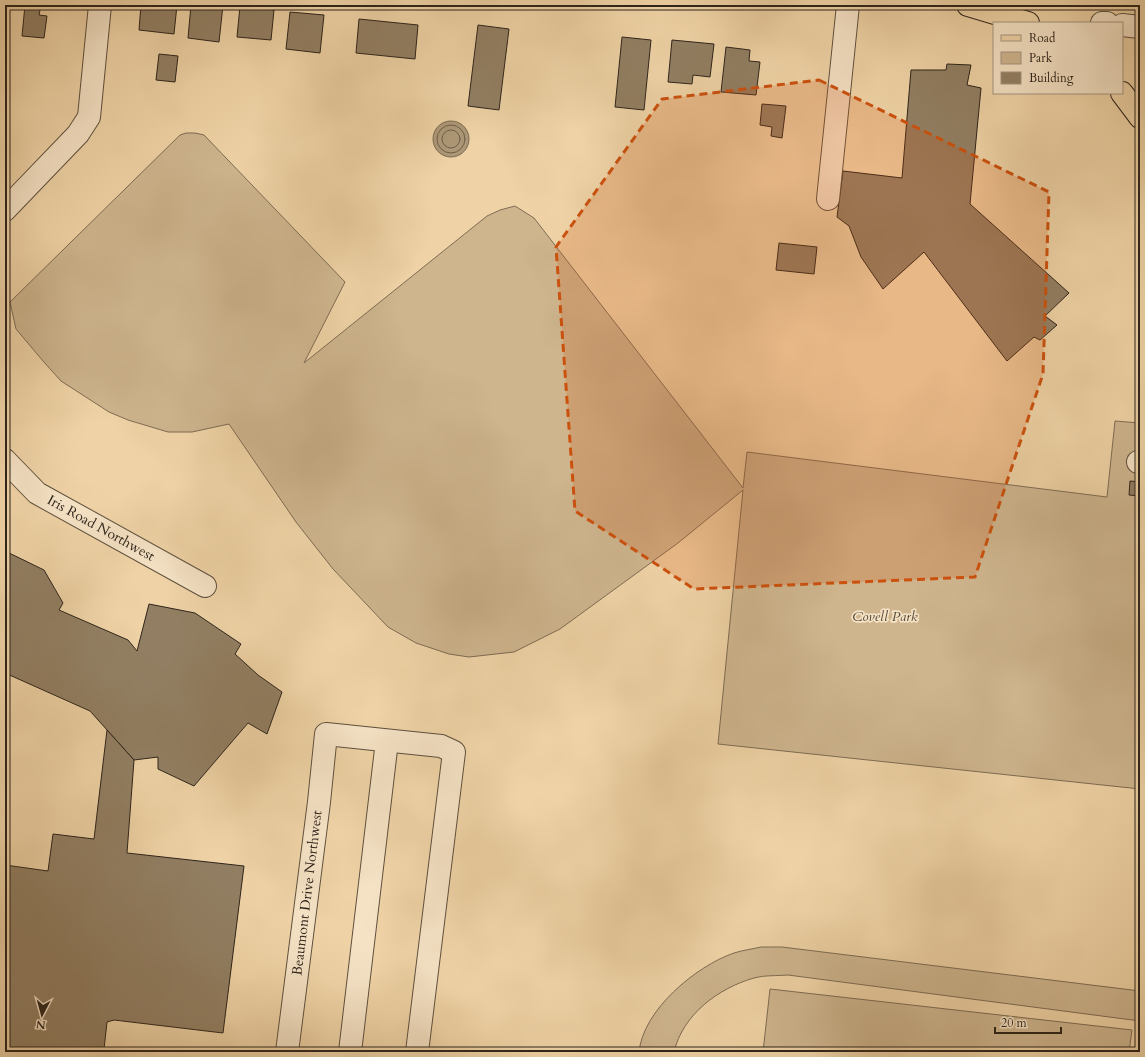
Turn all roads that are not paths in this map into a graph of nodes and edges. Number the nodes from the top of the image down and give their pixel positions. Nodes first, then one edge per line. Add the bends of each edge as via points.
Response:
1 (100, 5) edge
2 (848, 5) edge
3 (968, 5) edge
4 (1025, 22) edge
5 (1123, 25) edge
6 (1140, 27) edge
7 (1123, 94) edge
8 (1140, 117) edge
9 (828, 199) dead end
10 (5, 210) edge
11 (5, 460) edge
12 (205, 586) dead end
13 (387, 741) junction
14 (287, 1052) edge
15 (350, 1052) edge
16 (417, 1052) edge

1 - 10 street via 89,117 78,134
2 - 9 street
3 - 4 main road
5 - 6 street
7 - 8 main road
11 - 12 street, Iris Road Northwest via 37,493
13 - 14 street, Beaumont Drive Northwest via 326,734
13 - 15 street
13 - 16 street via 441,746 454,752

